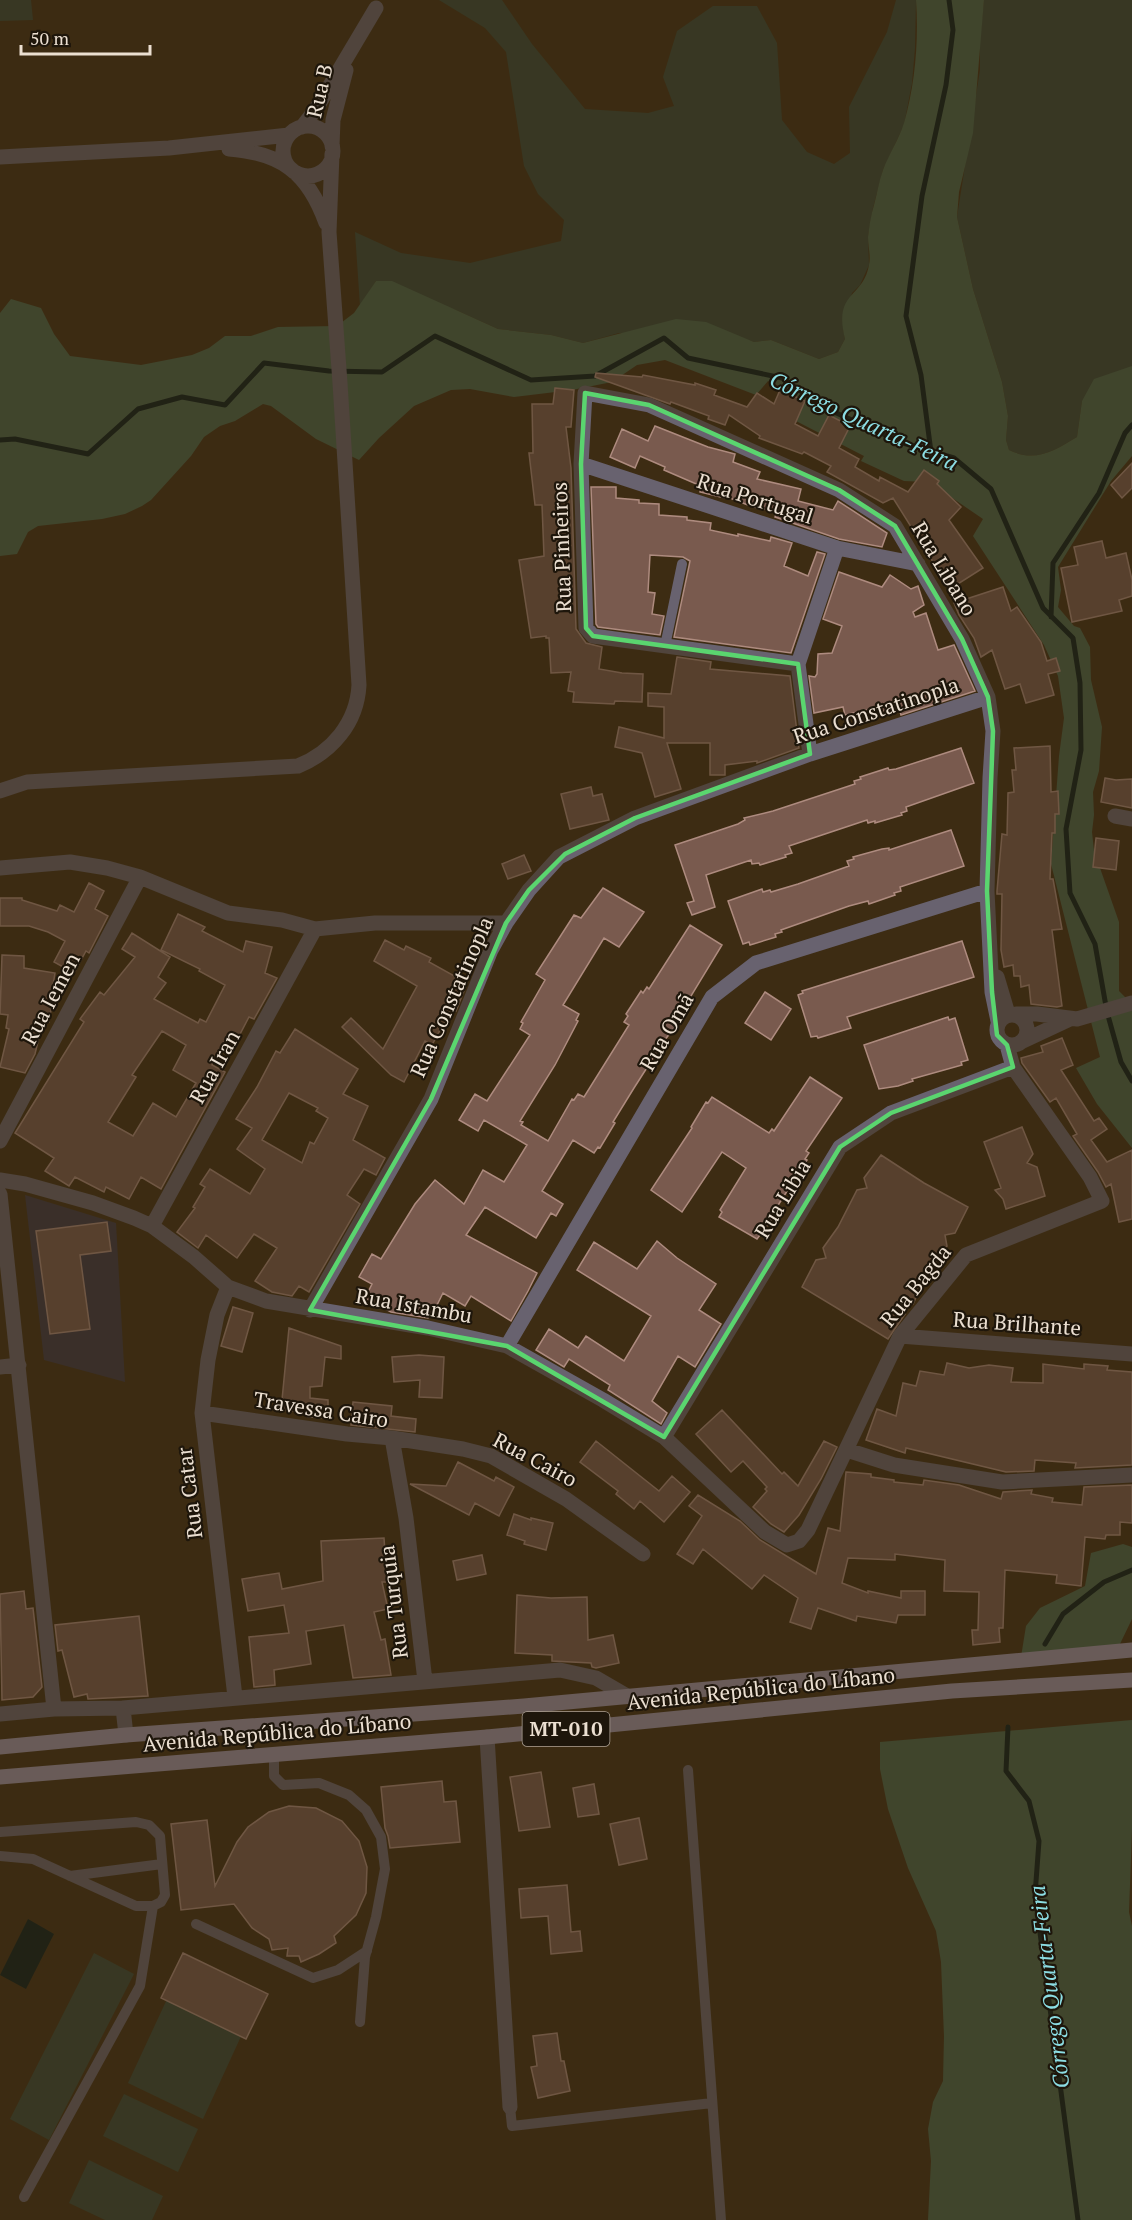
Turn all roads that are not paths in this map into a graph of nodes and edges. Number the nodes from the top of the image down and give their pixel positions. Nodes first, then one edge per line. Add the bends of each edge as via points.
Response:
1 (376, 8) dead end
2 (353, 45) junction
3 (302, 127) junction
4 (289, 135) junction
5 (168, 148) junction
6 (332, 150) junction
7 (0, 157) edge
8 (294, 172) junction
9 (329, 232) junction
10 (585, 393) joint
11 (581, 464) junction
12 (837, 548) junction
13 (682, 564) dead end
14 (918, 564) junction
15 (665, 646) junction
16 (798, 664) junction
17 (988, 698) junction
18 (810, 754) junction
19 (0, 791) edge
20 (1115, 816) dead end
21 (1132, 819) edge
22 (0, 868) edge
23 (140, 877) junction
24 (987, 891) junction
25 (506, 923) junction
26 (315, 928) junction
27 (1126, 1005) edge
28 (1007, 1017) junction
29 (1070, 1019) junction
30 (1015, 1043) junction
31 (1013, 1067) junction
32 (0, 1141) edge
33 (0, 1180) edge
34 (0, 1194) edge
35 (152, 1226) junction
36 (228, 1287) junction
37 (310, 1310) junction
38 (900, 1336) junction
39 (507, 1346) junction
40 (1132, 1354) edge
41 (19, 1365) junction
42 (0, 1367) edge
43 (202, 1413) junction
44 (664, 1437) junction
45 (392, 1438) junction
46 (847, 1450) junction
47 (1132, 1475) edge
48 (406, 1518) joint
49 (787, 1545) joint
50 (643, 1554) dead end
51 (1132, 1650) edge
52 (1132, 1680) edge
53 (424, 1682) junction
54 (627, 1696) junction
55 (235, 1697) junction
56 (123, 1708) junction
57 (54, 1709) junction
58 (0, 1714) edge
59 (126, 1735) junction
60 (487, 1737) junction
61 (0, 1747) edge
62 (274, 1754) junction
63 (688, 1770) dead end
64 (0, 1777) edge
65 (0, 1832) edge
66 (0, 1856) edge
67 (162, 1864) junction
68 (70, 1876) junction
69 (153, 1905) junction
70 (196, 1924) dead end
71 (367, 1952) junction
72 (360, 2022) dead end
73 (712, 2103) junction
74 (510, 2107) joint
75 (24, 2197) dead end
76 (721, 2220) edge

1 - 2 street, Rua B
2 - 3 street, Rua B
2 - 6 street, Rua B via 335,112
3 - 4 street
3 - 6 street via 325,132
4 - 5 street
4 - 8 street via 284,158
5 - 7 street
5 - 8 street via 243,150 270,157
6 - 8 street via 325,169 318,174
6 - 9 street, Rua B
8 - 9 street via 311,190
9 - 19 street via 359,685 351,718 325,752 298,766 27,782
10 - 11 street, Rua Pinheiros
10 - 14 street, Rua Libano via 649,405 839,490 895,526
11 - 12 street, Rua Portugal
11 - 15 street, Rua Pinheiros via 586,628 593,636
12 - 14 street, Rua Portugal
12 - 16 street
13 - 15 lane
14 - 17 street, Rua Libano via 962,639
15 - 16 street, Rua Pinheiros
16 - 18 street
17 - 18 street, Rua Constatinopla
17 - 24 street, Rua Libano via 993,731
18 - 25 street, Rua Constatinopla via 635,818 559,857
20 - 21 street
22 - 23 street via 70,861
23 - 26 street via 228,913
23 - 32 street, Rua Iemen
24 - 28 street, Rua Libano via 992,966
24 - 39 street, Rua Omã via 756,963 712,997
25 - 26 street via 375,923
25 - 37 street, Rua Constatinopla via 491,950 431,1098
26 - 35 street, Rua Iran
27 - 29 street
28 - 29 street via 1037,1014
28 - 30 street, Rua Libano via 997,1035 1001,1041
28 - 30 street, Rua Libano via 1022,1018 1027,1029
29 - 30 street
30 - 31 street, Rua Libano
31 - 38 street, Rua Bagda via 1090,1177 1102,1201 966,1255
31 - 44 street, Rua Libia via 891,1113 840,1147
33 - 35 street, Rua Istambu via 93,1203
34 - 41 street
35 - 36 street, Rua Istambu
36 - 37 street, Rua Istambu via 266,1301
36 - 43 street, Rua Catar via 217,1314
37 - 39 street, Rua Istambu via 428,1328
38 - 40 street, Rua Brilhante
38 - 46 street, Rua Bagda
39 - 44 street, Rua Istambu
41 - 42 street
41 - 57 street
43 - 45 street, Travessa Cairo
43 - 55 street, Rua Catar
44 - 49 street, Rua Istambu via 765,1532
45 - 48 street, Travessa Cairo
45 - 50 street, Rua Cairo via 491,1456 566,1499
46 - 47 street via 894,1466 1002,1482
46 - 49 street, Rua Bagda via 804,1536
48 - 53 street, Rua Turquia
51 - 54 main road, Avenida República do Líbano / MT-010
52 - 60 main road, Avenida República do Líbano / MT-010 via 952,1691
53 - 54 street, Avenida República do Líbano via 560,1670 596,1678
53 - 55 street, Avenida República do Líbano
54 - 59 main road, Avenida República do Líbano / MT-010
55 - 56 street, Avenida República do Líbano
56 - 57 street, Avenida República do Líbano
56 - 59 street
57 - 58 street, Avenida República do Líbano
59 - 61 main road, Avenida República do Líbano / MT-010
60 - 62 main road, Avenida República do Líbano / MT-010
60 - 74 street
62 - 64 main road, Avenida República do Líbano / MT-010
62 - 71 lane via 274,1776 283,1785 319,1783 349,1795 366,1810 381,1837 385,1869
63 - 73 lane
65 - 67 lane via 136,1822 149,1825 160,1836
66 - 68 lane via 33,1859
67 - 68 lane
67 - 69 lane via 165,1895
68 - 69 lane via 136,1906
69 - 75 lane via 140,1986
70 - 71 lane via 313,1978 338,1970
71 - 72 lane
73 - 74 lane via 512,2126
73 - 76 lane

